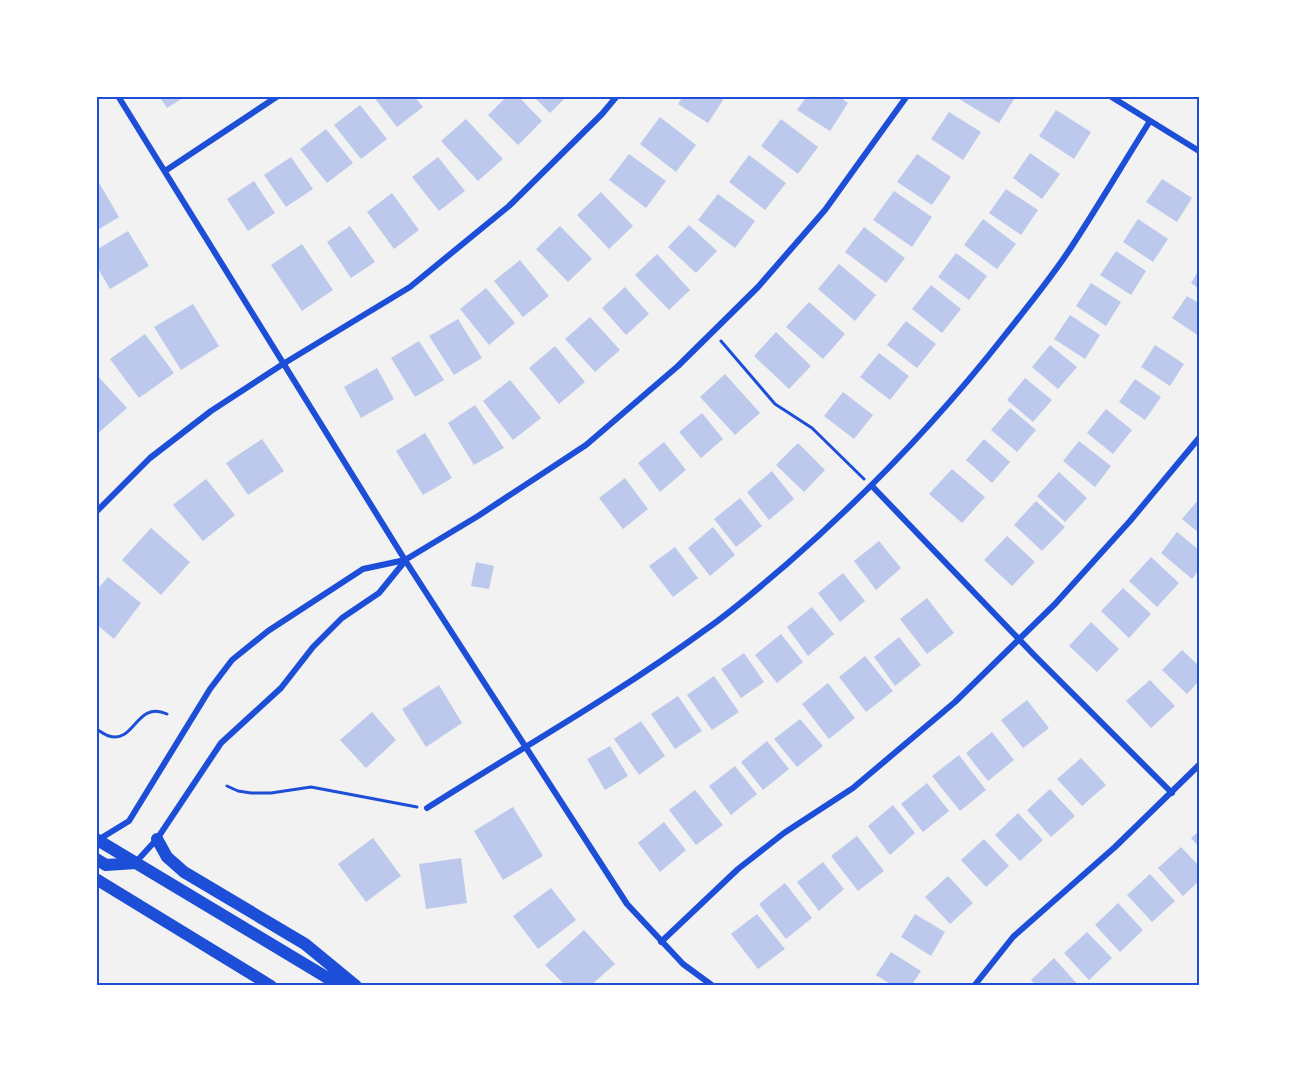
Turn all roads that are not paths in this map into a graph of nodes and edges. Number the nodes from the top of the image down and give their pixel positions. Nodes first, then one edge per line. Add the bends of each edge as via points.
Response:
1 (118, 96) edge
2 (278, 96) edge
3 (617, 96) edge
4 (907, 96) edge
5 (1110, 96) edge
6 (1150, 121) junction
7 (1199, 151) edge
8 (165, 171) junction
9 (283, 364) junction
10 (1199, 438) edge
11 (872, 486) junction
12 (96, 512) edge
13 (405, 560) junction
14 (1018, 640) junction
15 (525, 748) junction
16 (1199, 765) edge
17 (1172, 793) junction
18 (427, 808) road end
19 (97, 839) edge
20 (157, 839) junction
21 (96, 859) edge
22 (136, 863) junction
23 (96, 879) edge
24 (661, 942) junction
25 (272, 986) edge
26 (340, 986) edge
27 (356, 986) edge
28 (713, 986) edge
29 (974, 986) edge

1 - 8 street
2 - 8 street
3 - 9 street via 509,206 410,287
4 - 13 street via 825,210 758,287 678,366 586,445
5 - 6 street
6 - 7 street
6 - 11 street via 1071,248 1033,300 934,420
8 - 9 street
9 - 12 street via 211,411 150,458
9 - 13 street
10 - 14 street via 1130,521
11 - 14 street
11 - 15 street via 766,582 706,630
13 - 15 street
13 - 19 street via 363,569 268,631 232,660 184,728 129,821
13 - 20 street via 379,593 342,618 281,688 221,743
14 - 17 street
14 - 24 street via 955,702 861,781 738,869
15 - 18 street
15 - 24 street via 627,904
16 - 17 street
17 - 29 street via 1013,937
19 - 22 main road
20 - 22 street
20 - 27 main road via 167,857 184,872 305,944
21 - 22 main road via 106,865
22 - 26 main road
23 - 25 main road
24 - 28 street

